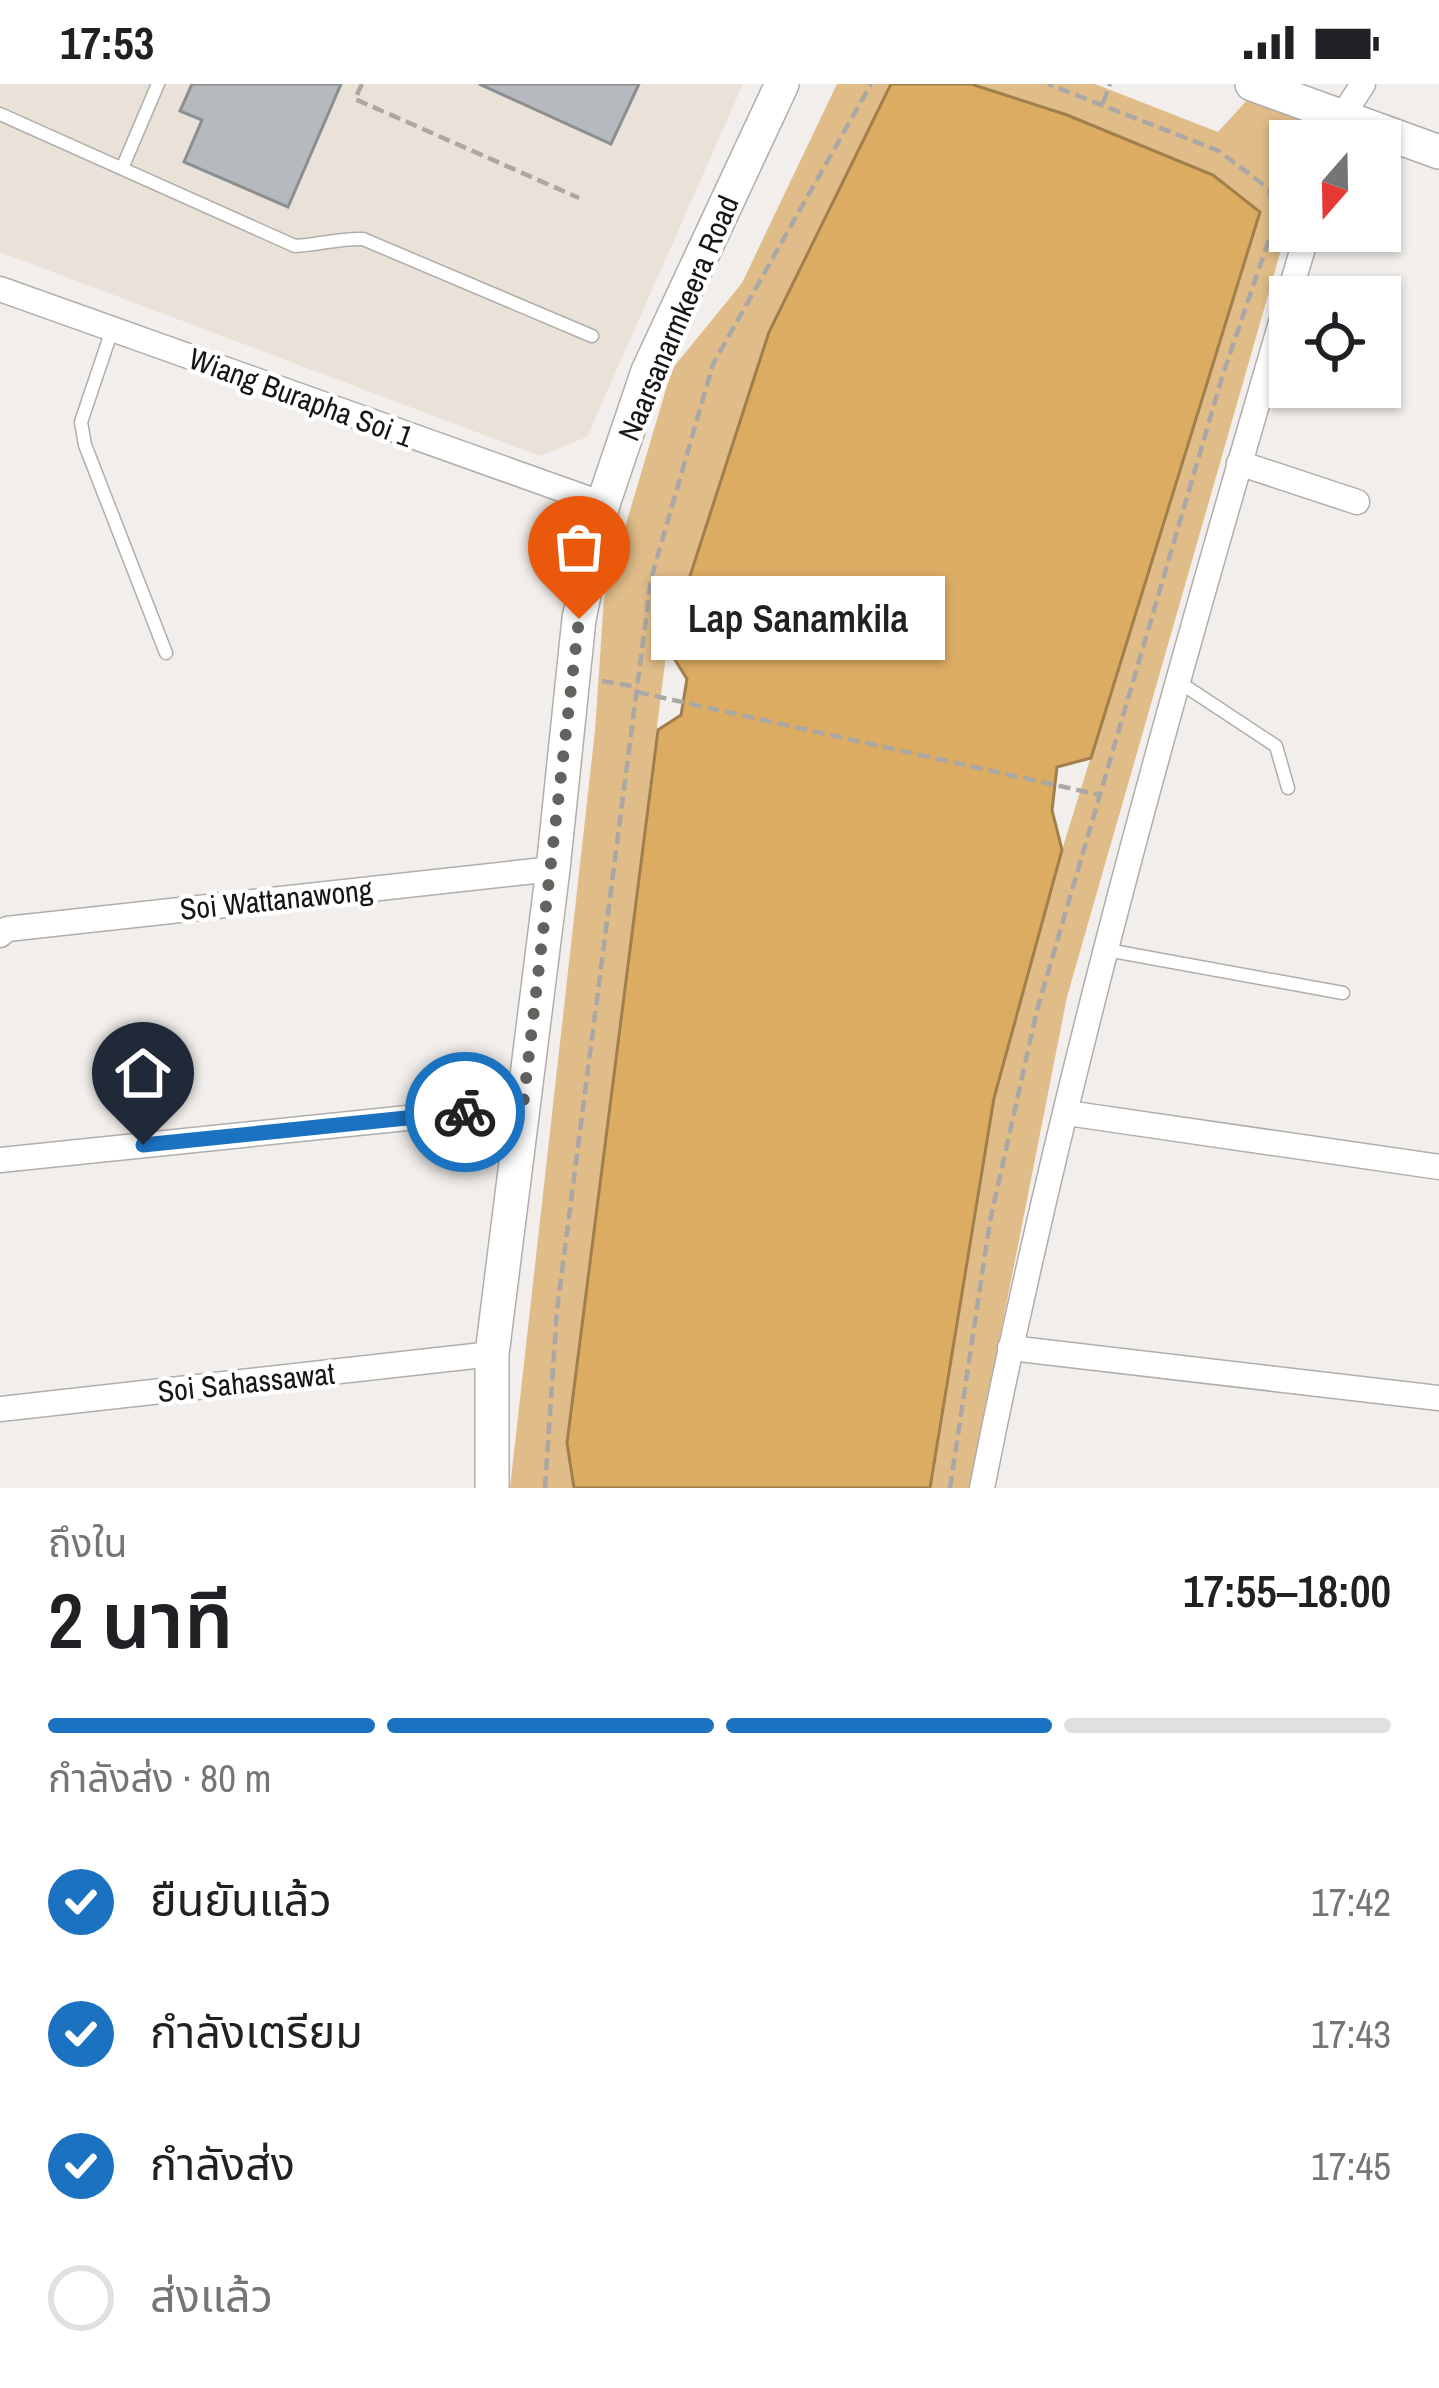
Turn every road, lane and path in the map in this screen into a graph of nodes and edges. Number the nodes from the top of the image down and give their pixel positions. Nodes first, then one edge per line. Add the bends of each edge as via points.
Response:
1 (158, 84) edge
2 (362, 84) edge
3 (782, 84) edge
4 (871, 84) edge
5 (1048, 84) edge
6 (1110, 84) edge
7 (1252, 84) edge
8 (1363, 84) edge
9 (1103, 103) junction
10 (0, 114) edge
11 (1321, 120) edge
12 (1343, 120) edge
13 (1401, 143) edge
14 (1439, 152) edge
15 (123, 166) junction
16 (579, 198) dead end
17 (1302, 252) edge
18 (0, 289) edge
19 (113, 329) junction
20 (592, 336) dead end
21 (1239, 463) junction
22 (1357, 502) dead end
23 (603, 504) junction
24 (166, 653) dead end
25 (573, 676) junction
26 (1178, 682) junction
27 (638, 690) junction
28 (1288, 788) dead end
29 (1101, 796) junction
30 (553, 869) junction
31 (0, 935) edge
32 (1106, 950) junction
33 (1343, 993) dead end
34 (523, 1106) junction
35 (1066, 1113) junction
36 (0, 1160) edge
37 (1439, 1167) edge
38 (1010, 1348) junction
39 (492, 1354) junction
40 (1439, 1398) edge
41 (0, 1409) edge
42 (492, 1488) edge
43 (545, 1488) edge
44 (950, 1488) edge
45 (982, 1488) edge

1 - 15 lane
2 - 16 path via 355,100
3 - 23 street, Naarsanarmkeera Road via 649,371
4 - 27 path via 713,364 651,579
5 - 9 path
6 - 9 path
7 - 11 street
8 - 12 street
9 - 29 path via 1220,151 1269,189 1275,222
10 - 15 lane
13 - 14 street
15 - 20 lane via 295,245 363,238
17 - 21 street
18 - 19 street, Wiang Burapha Soi 1
19 - 23 street, Wiang Burapha Soi 1
19 - 24 lane via 81,422
21 - 22 street
21 - 26 street
23 - 25 street, Naarsanarmkeera Road
25 - 27 path
25 - 30 street, Naarsanarmkeera Road
26 - 28 lane via 1276,746
26 - 32 street
27 - 29 path
27 - 43 path via 556,1310
29 - 44 path via 1036,1010 1000,1174
30 - 31 street, Soi Wattanawong
30 - 34 street, Naarsanarmkeera Road
32 - 33 lane
32 - 35 street
34 - 36 street
34 - 39 street, Naarsanarmkeera Road
35 - 37 street
35 - 38 street
38 - 40 street
38 - 45 street
39 - 41 street, Soi Sahassawat
39 - 42 street, Naarsanarmkeera Road

